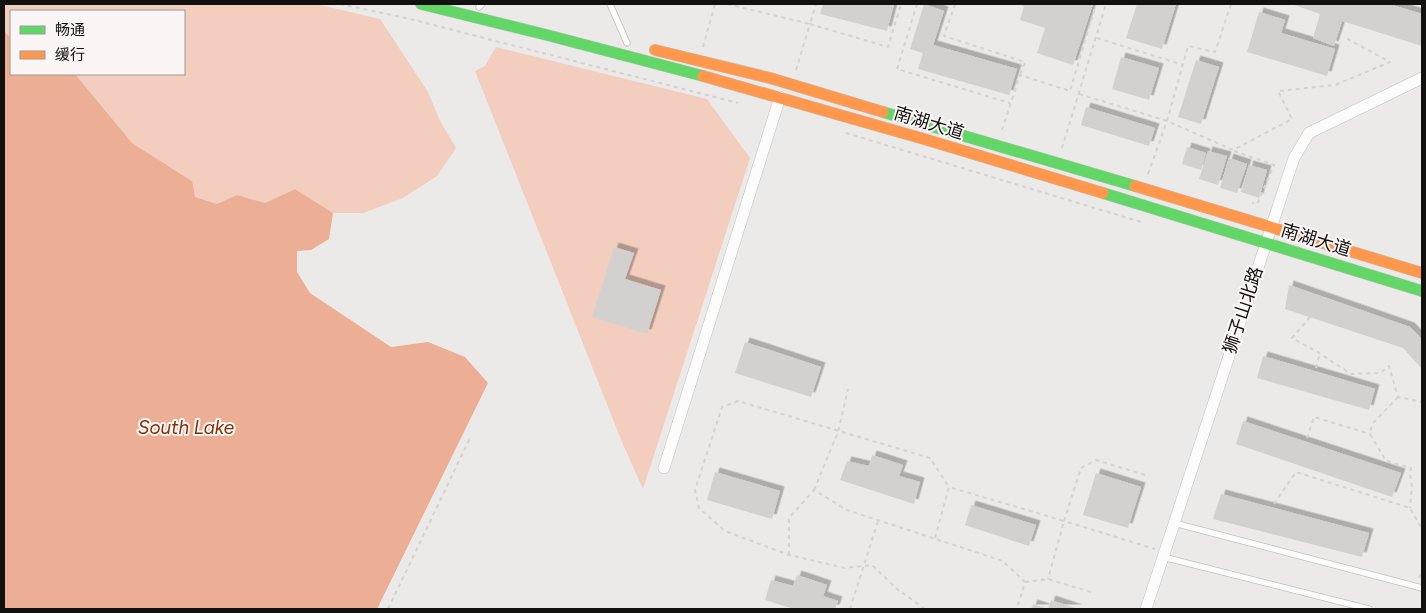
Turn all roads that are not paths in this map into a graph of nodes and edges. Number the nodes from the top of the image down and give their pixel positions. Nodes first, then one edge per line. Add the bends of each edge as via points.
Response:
1 (421, 4) edge
2 (466, 4) edge
3 (610, 4) edge
4 (480, 5) edge
5 (572, 30) dead end
6 (609, 39) dead end
7 (636, 46) junction
8 (1422, 78) edge
9 (780, 97) junction
10 (1271, 226) junction
11 (1265, 243) junction
12 (1422, 273) edge
13 (1422, 291) edge
14 (664, 468) dead end
15 (1174, 523) junction
16 (1164, 554) junction
17 (1422, 588) edge
18 (1146, 609) edge
19 (1369, 609) edge

1 - 9 main road, 南湖大道
2 - 4 main road
3 - 7 lane
4 - 5 main road
6 - 7 main road, 南湖大道
7 - 10 main road, 南湖大道 via 792,85
8 - 10 street, 狮子山北路 via 1309,133 1294,158
9 - 11 main road, 南湖大道
9 - 14 street
10 - 11 street, 狮子山北路
10 - 12 main road, 南湖大道
11 - 13 main road, 南湖大道
11 - 15 street, 狮子山北路
15 - 16 street, 狮子山北路
15 - 17 lane
16 - 18 street, 狮子山北路
16 - 19 lane

